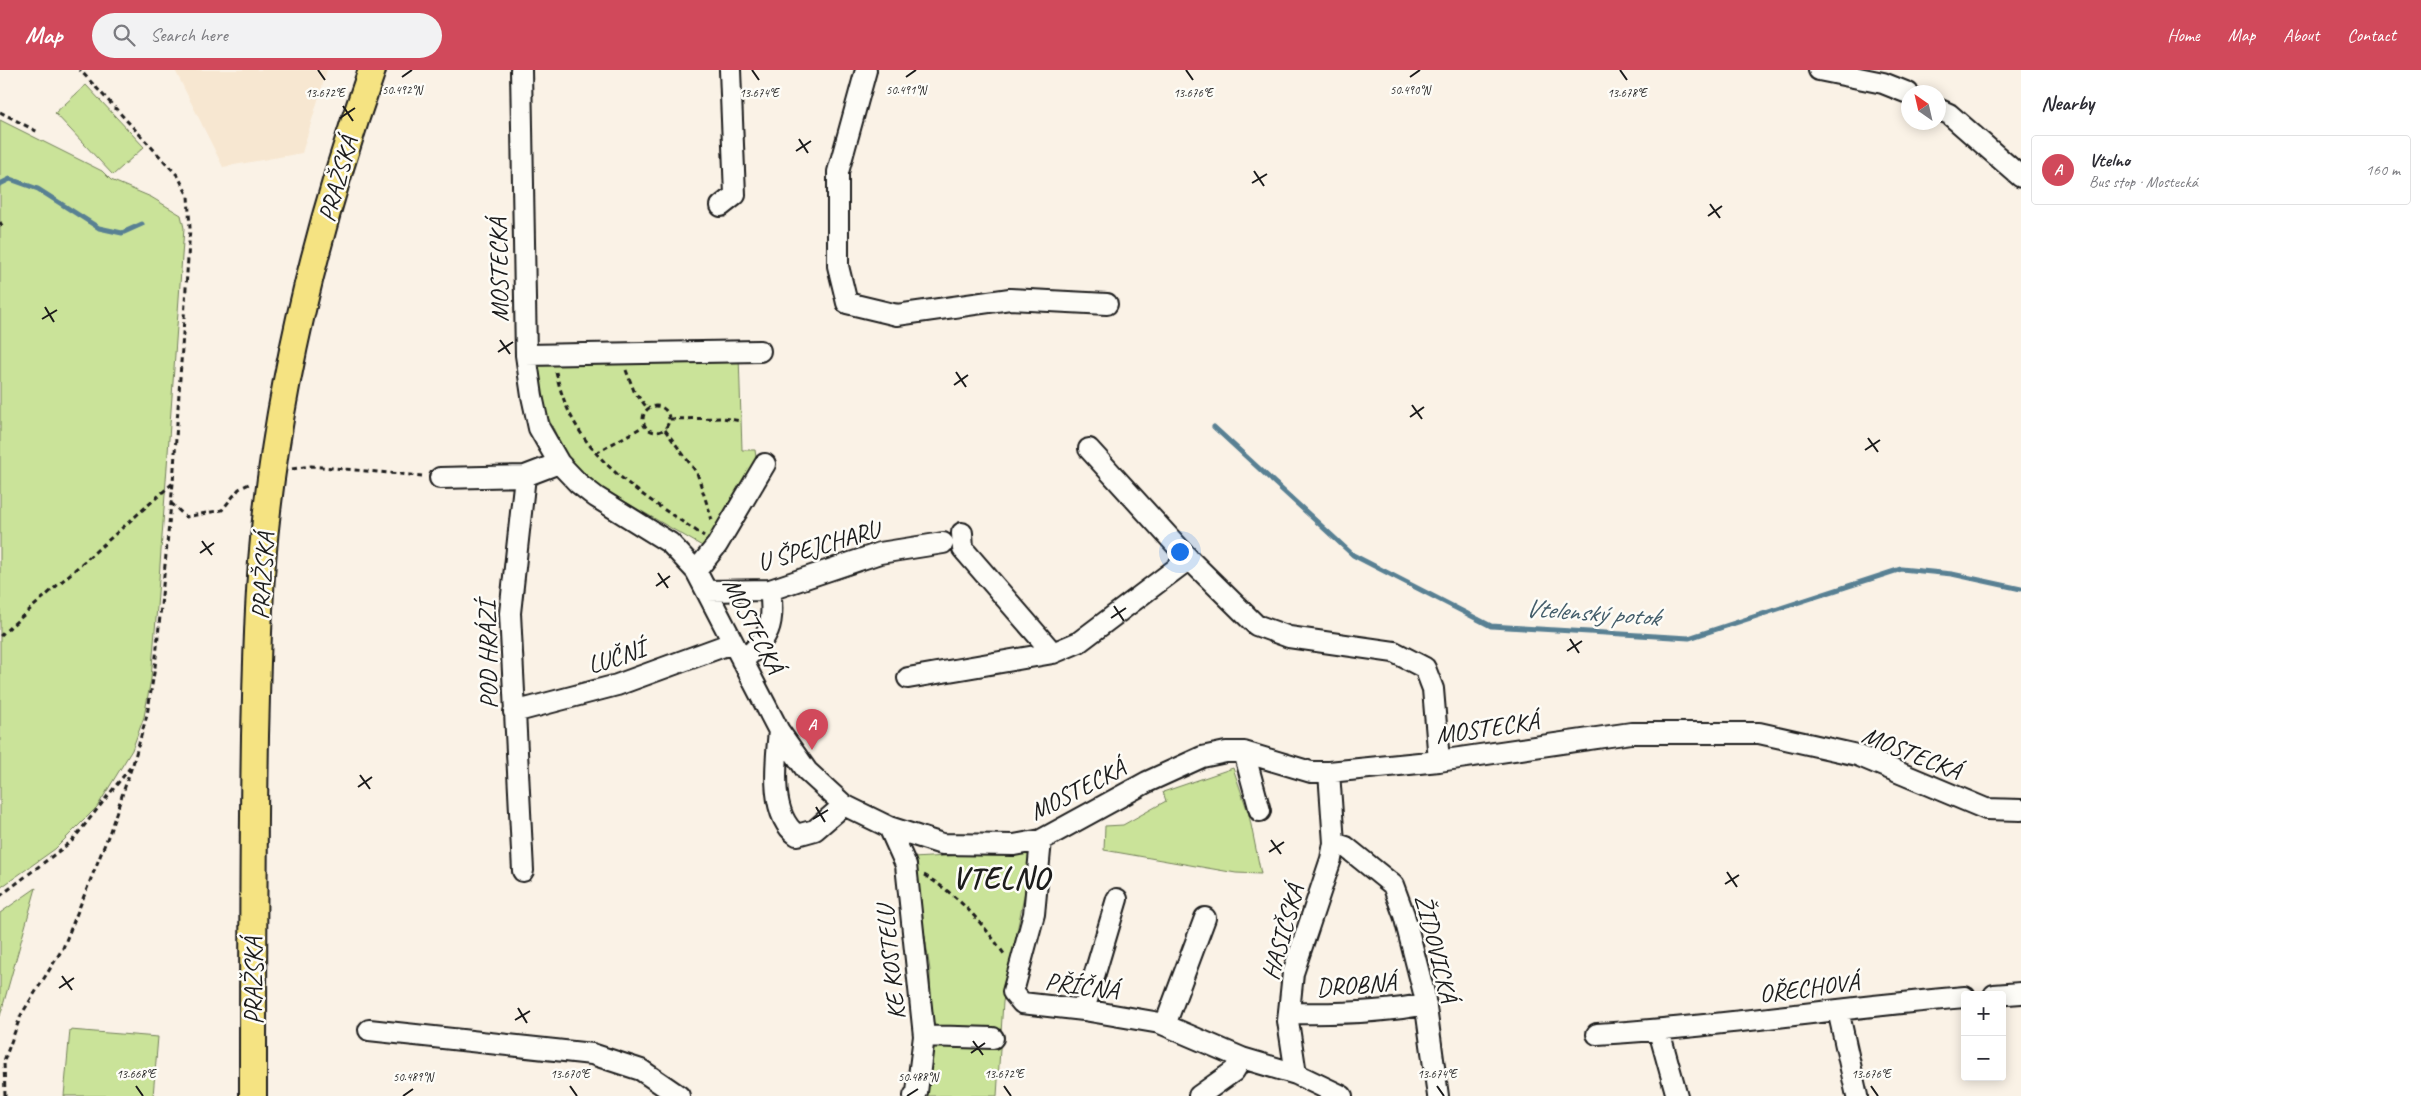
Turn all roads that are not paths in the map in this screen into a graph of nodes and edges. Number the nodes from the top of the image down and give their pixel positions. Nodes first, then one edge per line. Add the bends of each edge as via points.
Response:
1 (372, 70) edge
2 (521, 70) edge
3 (730, 70) edge
4 (866, 70) edge
5 (1821, 70) edge
6 (1901, 90) edge
7 (1946, 112) edge
8 (2021, 177) edge
9 (721, 206) dead end
10 (1107, 304) dead end
11 (760, 351) dead end
12 (526, 354) junction
13 (1089, 450) dead end
14 (559, 463) junction
15 (765, 464) dead end
16 (525, 476) junction
17 (440, 478) road end
18 (962, 533) dead end
19 (943, 543) dead end
20 (1189, 559) junction
21 (696, 571) junction
22 (707, 590) junction
23 (770, 590) junction
24 (732, 643) junction
25 (1053, 653) junction
26 (742, 661) junction
27 (908, 678) dead end
28 (514, 712) junction
29 (780, 731) junction
30 (1244, 752) junction
31 (1439, 761) junction
32 (1329, 772) junction
33 (844, 805) junction
34 (2021, 810) edge
35 (1260, 811) dead end
36 (890, 827) junction
37 (1041, 840) junction
38 (1334, 843) junction
39 (523, 871) dead end
40 (1117, 898) dead end
41 (1205, 918) dead end
42 (2021, 993) edge
43 (2006, 994) edge
44 (1961, 997) edge
45 (1426, 1004) junction
46 (1084, 1010) junction
47 (1838, 1010) junction
48 (1289, 1013) junction
49 (1165, 1025) junction
50 (369, 1030) dead end
51 (1659, 1031) junction
52 (1597, 1034) dead end
53 (924, 1036) junction
54 (992, 1038) dead end
55 (1242, 1058) junction
56 (1296, 1074) junction
57 (1336, 1095) edge
58 (1434, 1095) edge
59 (253, 1096) edge
60 (679, 1096) edge
61 (914, 1096) edge
62 (1199, 1096) edge
63 (1677, 1096) edge
64 (1857, 1096) edge

1 - 59 main road, PRAŽSKÁ via 342,156 312,273 284,392 267,513 257,652
2 - 12 street, MOSTECKÁ
3 - 9 street via 734,195
4 - 10 street via 838,172 838,266 847,302 897,315 1010,299
5 - 6 street via 1883,83
7 - 8 street
11 - 12 street
12 - 14 street, MOSTECKÁ via 539,428
13 - 20 street
14 - 16 street
14 - 21 street, MOSTECKÁ via 596,497 670,543
15 - 21 street via 717,545
16 - 17 street
16 - 28 street, POD HRÁZÍ via 510,613
18 - 25 street via 963,549
19 - 23 street, U ŠPEJCHARU via 880,552
20 - 25 street via 1079,642
20 - 31 street via 1256,625 1289,637 1394,652 1425,668 1433,689
21 - 22 street, MOSTECKÁ
22 - 23 street, U ŠPEJCHARU
22 - 24 street, MOSTECKÁ
23 - 26 street via 772,623 760,646
24 - 26 street, MOSTECKÁ
24 - 28 street, LUČNÍ via 617,685
25 - 27 street
26 - 29 street, MOSTECKÁ
28 - 39 street, POD HRÁZÍ
29 - 33 street, MOSTECKÁ via 807,771
29 - 33 street via 776,767 780,816 790,830 796,835 815,830
30 - 32 street, MOSTECKÁ via 1311,772
30 - 35 street
30 - 37 street, MOSTECKÁ via 1202,757 1147,782
31 - 32 street, MOSTECKÁ
31 - 34 street, MOSTECKÁ via 1631,733 1759,733 1857,756 1986,808
32 - 38 street, HASIČSKÁ
33 - 36 street, MOSTECKÁ
36 - 37 street, MOSTECKÁ via 942,844 1014,845
36 - 53 street, KE KOSTELU via 906,865
37 - 46 street, PŘÍČNÁ via 1034,914 1013,992 1022,1003
38 - 45 street, ŽIDOVICKÁ via 1346,847 1393,885 1404,915
38 - 48 street, HASIČSKÁ via 1293,973
40 - 46 street
41 - 49 street
42 - 43 street
44 - 47 street, OŘECHOVÁ
45 - 48 street, DROBNÁ via 1326,1014
45 - 58 street, ŽIDOVICKÁ
46 - 49 street, PŘÍČNÁ
47 - 51 street, OŘECHOVÁ
47 - 64 street
48 - 56 street, HASIČSKÁ
49 - 55 street, PŘÍČNÁ
50 - 60 street via 592,1054 641,1070
51 - 52 street, OŘECHOVÁ
51 - 63 street
53 - 54 street
53 - 61 street, KE KOSTELU
55 - 56 street, PŘÍČNÁ
55 - 62 street via 1234,1071
56 - 57 street

